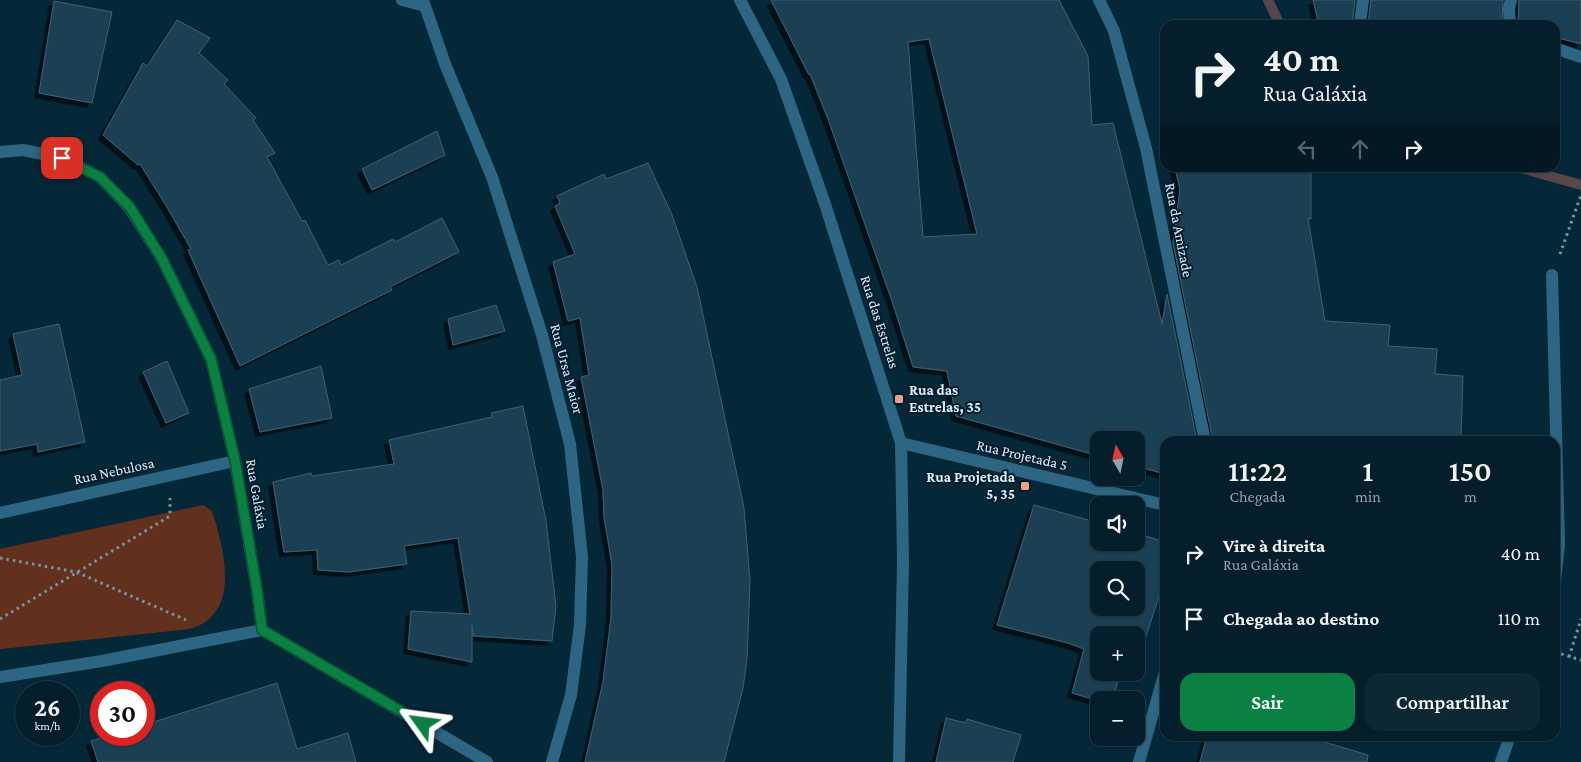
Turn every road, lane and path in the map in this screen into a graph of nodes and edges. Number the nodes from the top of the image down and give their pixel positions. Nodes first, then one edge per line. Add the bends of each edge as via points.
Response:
1 (402, 0) edge
2 (740, 0) edge
3 (1099, 0) edge
4 (1363, 0) edge
5 (1511, 0) edge
6 (424, 3) edge
7 (1361, 20) edge
8 (1510, 20) edge
9 (1560, 50) edge
10 (1581, 57) edge
11 (0, 152) edge
12 (1581, 195) edge
13 (1569, 231) dead end
14 (1552, 275) dead end
15 (1204, 436) edge
16 (1556, 436) edge
17 (901, 443) junction
18 (235, 460) junction
19 (170, 476) junction
20 (1160, 504) edge
21 (0, 513) edge
22 (0, 558) edge
23 (76, 572) junction
24 (0, 618) edge
25 (1581, 618) edge
26 (191, 623) dead end
27 (262, 630) junction
28 (1560, 654) edge
29 (1569, 657) junction
30 (1581, 660) edge
31 (0, 677) edge
32 (1160, 689) edge
33 (1508, 741) edge
34 (487, 762) edge
35 (552, 762) edge
36 (899, 762) edge
37 (1139, 762) edge
38 (1501, 762) edge

1 - 6 street
2 - 17 street, Rua das Estrelas via 781,79 825,204
3 - 15 street, Rua da Amizade via 1114,31 1146,148
4 - 7 street
5 - 8 street
6 - 35 street, Rua Ursa Maior via 445,64 492,178 542,335 570,444 582,556 580,625 571,695
9 - 10 street
11 - 18 street, Rua Galáxia via 23,150 62,158 100,177 130,207 162,259 211,359
12 - 13 path
14 - 16 street
17 - 20 street, Rua Projetada 5
17 - 36 street, Rua das Estrelas via 903,562
18 - 19 street, Rua Nebulosa
18 - 27 street, Rua Galáxia
19 - 21 street, Rua Nebulosa
19 - 23 path via 170,516
22 - 23 path
23 - 24 path
23 - 26 path
25 - 29 path
27 - 31 street
27 - 34 street
28 - 29 path
29 - 30 path
32 - 37 street
33 - 38 street

